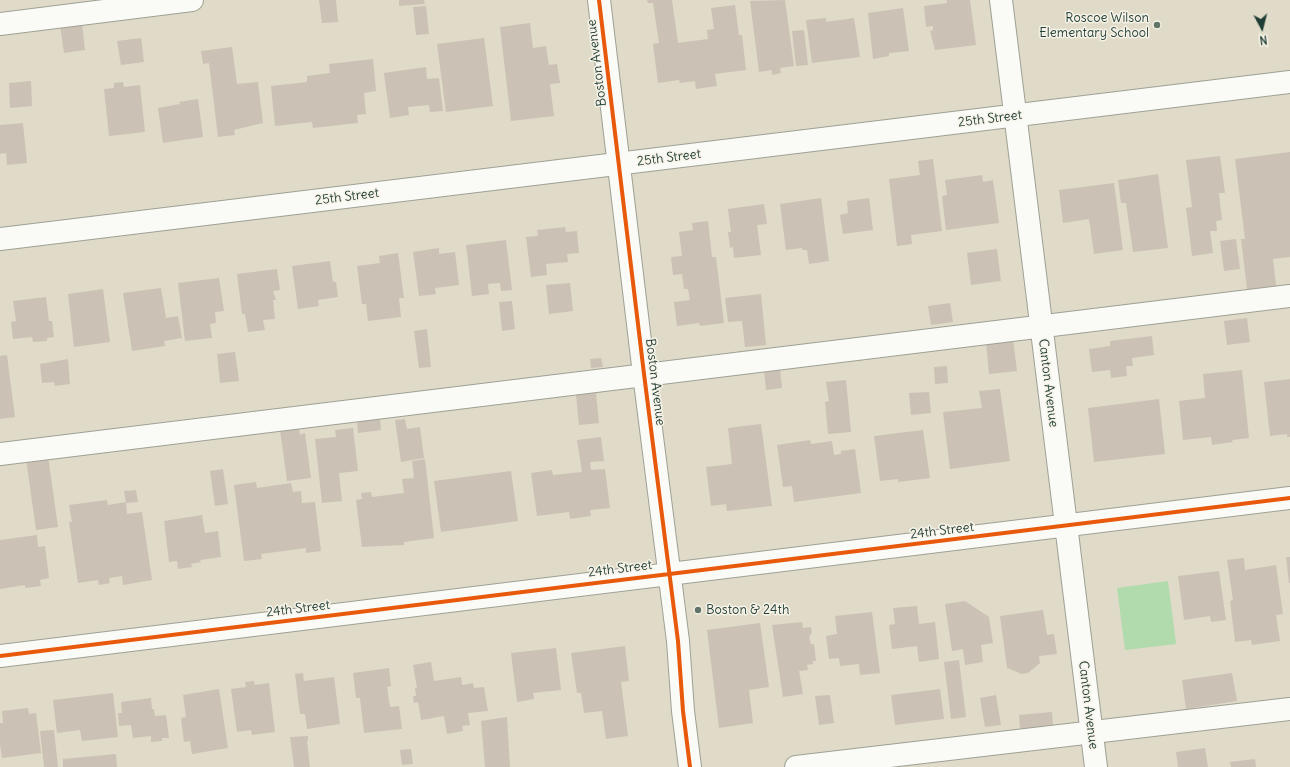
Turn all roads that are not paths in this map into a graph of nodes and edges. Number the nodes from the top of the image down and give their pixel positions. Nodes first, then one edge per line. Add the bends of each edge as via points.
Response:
1 (192, 0) edge
2 (599, 0) edge
3 (1001, 0) edge
4 (0, 24) edge
5 (1290, 82) edge
6 (1015, 116) junction
7 (618, 164) junction
8 (0, 240) edge
9 (1290, 296) edge
10 (1041, 326) junction
11 (644, 374) junction
12 (0, 454) edge
13 (1290, 498) edge
14 (1066, 526) junction
15 (669, 574) junction
16 (0, 656) edge
17 (1290, 708) edge
18 (1092, 732) junction
19 (690, 767) edge
20 (796, 767) edge
21 (1096, 767) edge

1 - 4 street
2 - 7 street, Boston Avenue
3 - 6 street, Canton Avenue
5 - 6 street, 25th Street
6 - 7 street, 25th Street
6 - 10 street, Canton Avenue
7 - 8 street, 25th Street
7 - 11 street, Boston Avenue
9 - 10 street
10 - 11 street
10 - 14 street, Canton Avenue
11 - 12 street
11 - 15 street, Boston Avenue
13 - 14 street, 24th Street
14 - 15 street, 24th Street
14 - 18 street, Canton Avenue
15 - 16 street, 24th Street
15 - 19 street, Boston Avenue
17 - 18 street
18 - 20 street
18 - 21 street, Canton Avenue

